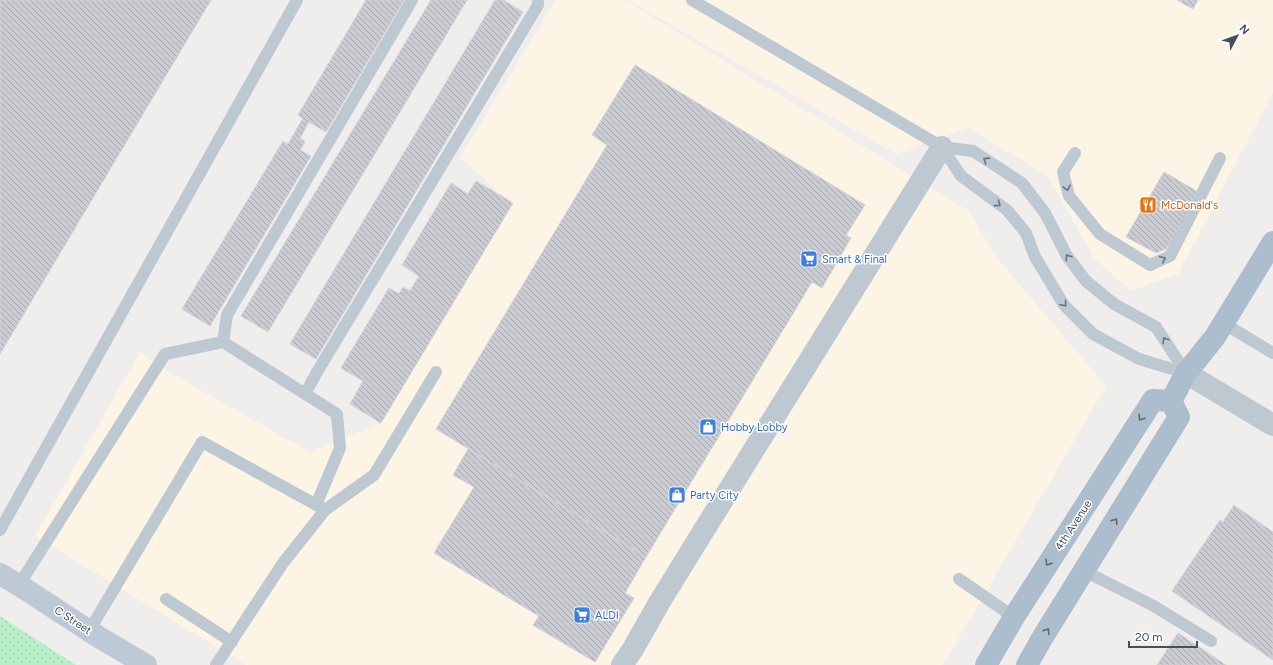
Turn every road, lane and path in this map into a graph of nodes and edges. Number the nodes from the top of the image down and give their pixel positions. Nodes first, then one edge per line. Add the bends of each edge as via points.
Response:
1 (297, 0) edge
2 (412, 0) edge
3 (538, 0) edge
4 (692, 0) edge
5 (942, 147) junction
6 (1075, 153) dead end
7 (1220, 158) dead end
8 (1272, 246) edge
9 (1224, 321) junction
10 (223, 342) junction
11 (1273, 353) edge
12 (436, 372) dead end
13 (1186, 373) junction
14 (305, 394) junction
15 (1170, 401) junction
16 (1273, 425) edge
17 (321, 507) junction
18 (0, 530) edge
19 (1084, 571) junction
20 (0, 574) edge
21 (959, 579) dead end
22 (19, 585) junction
23 (166, 599) dead end
24 (1014, 617) junction
25 (89, 631) junction
26 (1211, 641) dead end
27 (232, 642) junction
28 (146, 665) edge
29 (216, 665) edge
30 (622, 665) edge
31 (986, 665) edge
32 (1027, 665) edge

1 - 18 lane
2 - 10 lane via 226,315
3 - 14 lane via 538,5
4 - 5 lane
5 -> 13 lane via 961,176 1007,210 1026,233 1035,257 1064,305 1092,334 1139,359
13 -> 5 lane via 1156,327 1114,304 1086,281 1067,256 1045,213 1022,183 973,151
5 - 30 street
6 -> 7 lane via 1063,172 1069,196 1100,234 1150,265 1170,256
8 - 9 main road
9 - 11 lane
9 - 13 main road via 1215,337
10 - 14 lane
10 - 22 lane via 165,354
12 - 17 lane via 374,475
13 - 15 main road
13 - 16 street
14 - 17 lane via 337,414 340,448
19 -> 15 main road via 1179,417
15 -> 24 main road, 4th Avenue via 1153,400
17 - 25 lane via 202,442
17 - 27 lane
19 - 26 lane via 1152,605
32 -> 19 main road
20 - 22 main road, C Street
21 - 24 lane
22 - 25 main road, C Street
23 - 27 lane
24 - 31 main road, 4th Avenue
25 - 28 main road, C Street
27 - 29 lane

